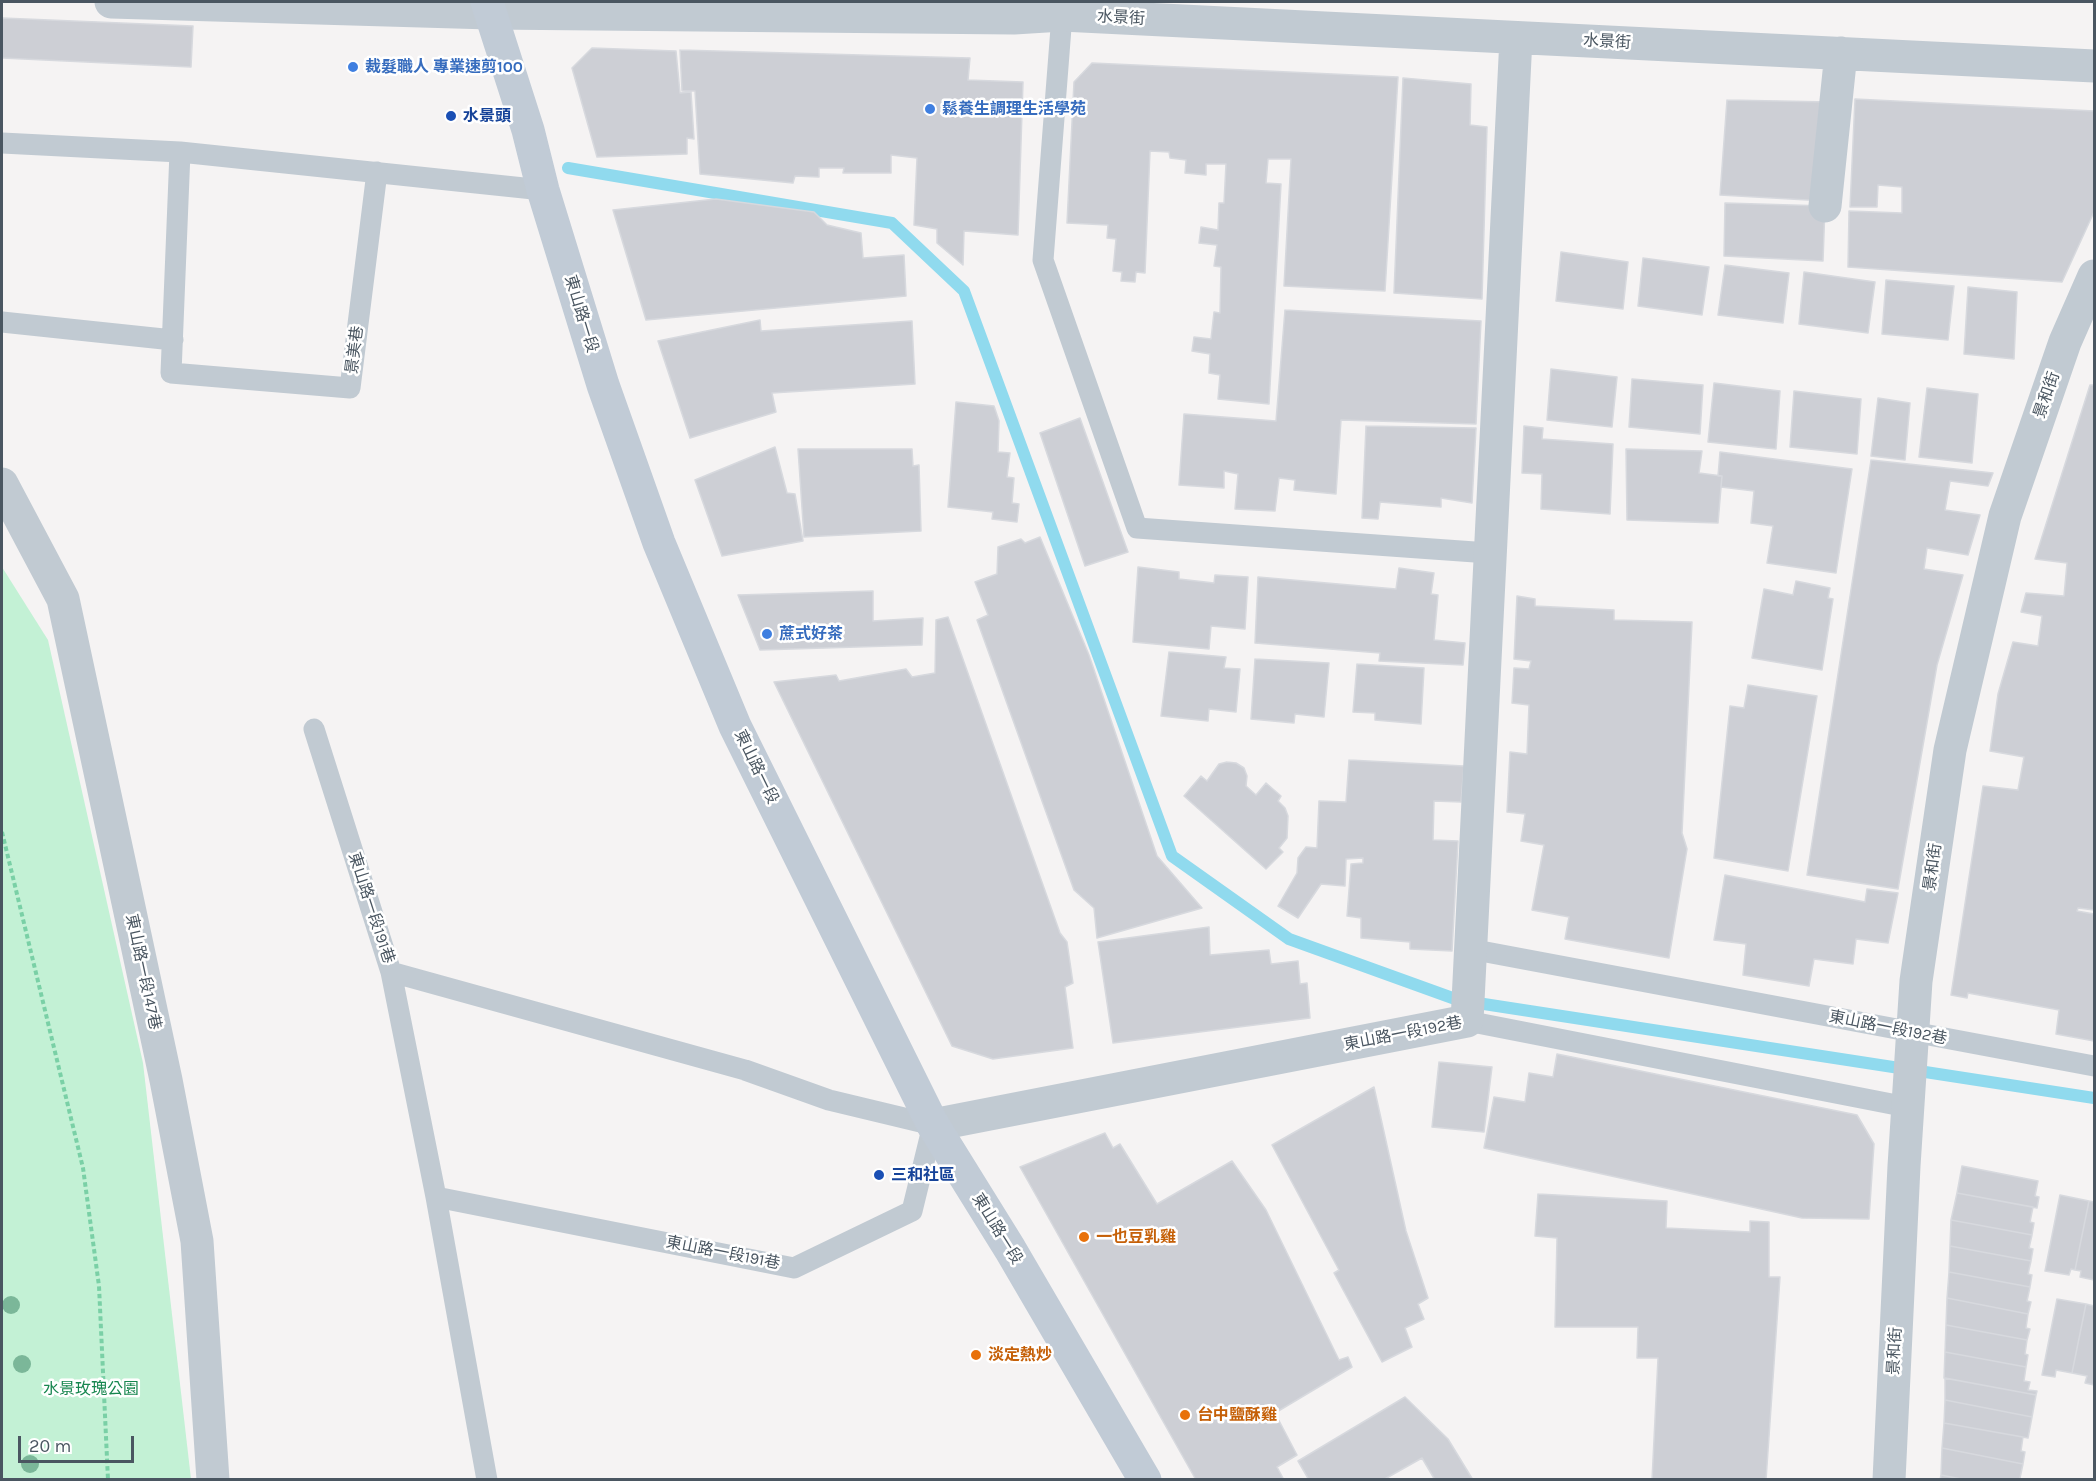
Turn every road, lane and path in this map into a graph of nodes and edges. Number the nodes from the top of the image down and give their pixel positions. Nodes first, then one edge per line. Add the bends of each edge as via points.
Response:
1 (111, 2) edge
2 (489, 7) edge
3 (1062, 15) junction
4 (1516, 38) junction
5 (1841, 53) junction
6 (2094, 66) edge
7 (2, 143) edge
8 (180, 152) junction
9 (377, 172) junction
10 (543, 190) junction
11 (1825, 206) dead end
12 (2094, 276) edge
13 (2, 322) edge
14 (172, 340) junction
15 (2, 483) edge
16 (1489, 553) junction
17 (314, 729) dead end
18 (2, 832) edge
19 (1470, 949) junction
20 (391, 972) junction
21 (1467, 1021) junction
22 (1913, 1032) junction
23 (2094, 1066) edge
24 (1907, 1107) junction
25 (933, 1125) junction
26 (436, 1197) junction
27 (108, 1479) edge
28 (213, 1479) edge
29 (487, 1479) edge
30 (1145, 1479) edge
31 (1889, 1479) edge

1 - 2 street, 水景街
2 - 3 street, 水景街 via 1014,18
2 - 10 main road, 東山路一段
3 - 4 street, 水景街
3 - 16 lane via 1043,260 1137,528
4 - 5 street, 水景街
4 - 16 street
5 - 6 street, 水景街
5 - 11 street
7 - 8 lane
8 - 9 lane
8 - 14 lane, 景美巷
9 - 10 lane
9 - 14 lane, 景美巷 via 350,388 171,373
10 - 25 main road, 東山路一段 via 603,386 659,543 726,704
12 - 22 street, 景和街 via 2065,342 2005,516 1950,750 1916,981
13 - 14 lane
15 - 28 street, 東山路一段147巷 via 63,599 164,1069 197,1241
16 - 19 street
17 - 20 lane, 東山路一段191巷
18 - 27 path via 83,1168 99,1286
19 - 21 street
19 - 22 lane, 東山路一段192巷
20 - 25 lane via 745,1070 828,1100
20 - 26 lane, 東山路一段191巷
21 - 24 lane, 東山路一段192巷
21 - 25 street, 東山路一段192巷
22 - 23 lane, 東山路一段192巷
22 - 24 street, 景和街
24 - 31 street, 景和街
25 - 26 lane, 東山路一段191巷 via 912,1211 794,1268
25 - 30 main road, 東山路一段
26 - 29 lane, 東山路一段191巷

